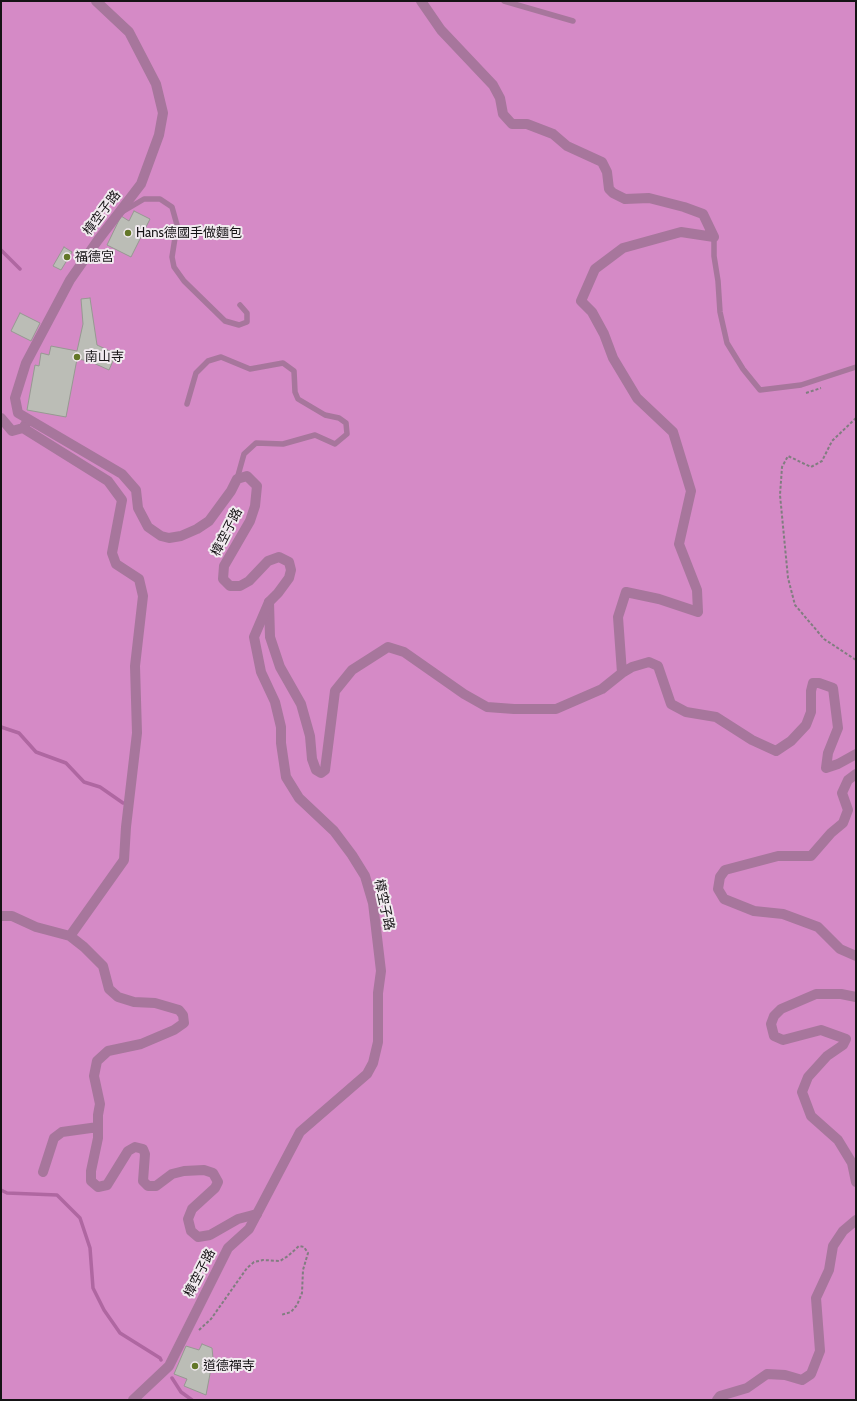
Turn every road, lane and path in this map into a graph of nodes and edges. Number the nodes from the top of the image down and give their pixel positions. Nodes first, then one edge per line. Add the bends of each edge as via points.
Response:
1 (96, 1) edge
2 (421, 1) edge
3 (504, 1) edge
4 (574, 21) dead end
5 (115, 217) junction
6 (714, 238) junction
7 (240, 305) dead end
8 (856, 367) edge
9 (187, 404) dead end
10 (1, 418) edge
11 (856, 418) edge
12 (26, 424) junction
13 (237, 479) junction
14 (269, 602) junction
15 (856, 660) edge
16 (622, 673) junction
17 (856, 754) edge
18 (856, 774) edge
19 (1, 916) edge
20 (70, 936) junction
21 (856, 956) edge
22 (856, 997) edge
23 (98, 1127) junction
24 (44, 1172) dead end
25 (856, 1182) edge
26 (257, 1214) junction
27 (856, 1220) edge
28 (281, 1315) dead end
29 (197, 1332) dead end
30 (133, 1400) edge
31 (717, 1400) edge

1 - 5 street, 樟空子路 via 128,32 156,84 163,113 159,135 141,184
2 - 6 street via 441,30 493,85 500,98 503,114 512,124 527,124 553,134 568,146 602,162 607,172 609,189 625,199 649,198 703,214
3 - 4 lane
5 - 7 lane via 144,199 160,199 172,207 177,225 172,257 174,267 184,281 225,321 240,325 247,322 247,313
5 - 12 street, 樟空子路 via 70,280 26,363 15,398 18,413
6 - 8 lane via 720,312 727,343 760,390 801,385
6 - 16 street via 681,232 623,248 596,269 581,301 592,312 613,358 637,398 673,432 691,491 680,544 697,590 698,612 659,599 626,592 618,617
9 - 13 lane via 196,373 208,361 221,357 250,369 284,363 294,371 298,399 325,415 339,418 346,423 347,434 336,444 315,435 283,444 256,443 244,454
10 - 12 street via 12,431
11 - 15 path via 832,441 822,461 811,467 788,456 782,466 780,495 788,578 795,605 824,640
12 - 13 street, 樟空子路 via 122,474 136,490 138,508 148,527 161,536 181,536 209,521
12 - 20 street via 108,481 122,500 112,553 116,564 138,579 143,596 135,666 136,733 124,860
13 - 14 street, 樟空子路 via 247,476 257,486 255,506 250,521 224,566 223,579 230,586 240,586 249,581 268,561 279,557 289,562 289,578
14 - 16 street via 270,637 280,667 301,704 310,736 312,759 316,770 321,773 325,770 336,691 352,670 388,647 404,652 487,707 556,709 602,689
14 - 26 street, 樟空子路 via 254,637 261,672 276,702 286,776 299,798 334,831 365,876 373,903 381,971 378,993 378,1042 373,1063 367,1074 300,1132
16 - 17 street via 649,662 658,666 671,704 686,712 716,717 752,740 776,751 791,741 806,725 811,712 813,683 819,683 833,688 838,728 828,753 826,768
18 - 21 street via 848,780 842,793 848,810 843,823 830,833 811,856 778,856 725,870 720,877 718,889 724,899 754,911 783,914 818,927 840,949
19 - 20 street via 12,916 36,928
20 - 23 street via 103,966 109,989 118,997 134,1002 155,1003 179,1010 183,1015 184,1023 174,1030 141,1044 108,1051 97,1061 94,1076 100,1104
22 - 25 street via 816,994 781,1009 771,1024 774,1036 783,1040 821,1030 846,1039 843,1045 827,1056 808,1077 802,1092 811,1116 838,1140 852,1163
23 - 24 street via 62,1132 54,1138
23 - 26 street via 91,1182 98,1186 107,1185 128,1150 135,1147 143,1149 145,1154 143,1181 148,1186 156,1186 172,1174 184,1170 204,1170 213,1173 218,1182 216,1188 192,1209 188,1219 191,1231 198,1237 210,1235 238,1219
26 - 30 street, 樟空子路 via 249,1229 228,1248 169,1366
27 - 31 street via 843,1231 833,1246 829,1270 816,1298 820,1351 811,1374 802,1380 785,1375 767,1374 747,1388 720,1396
28 - 29 path via 291,1312 302,1293 303,1270 308,1253 304,1247 299,1246 280,1261 254,1262 211,1319

